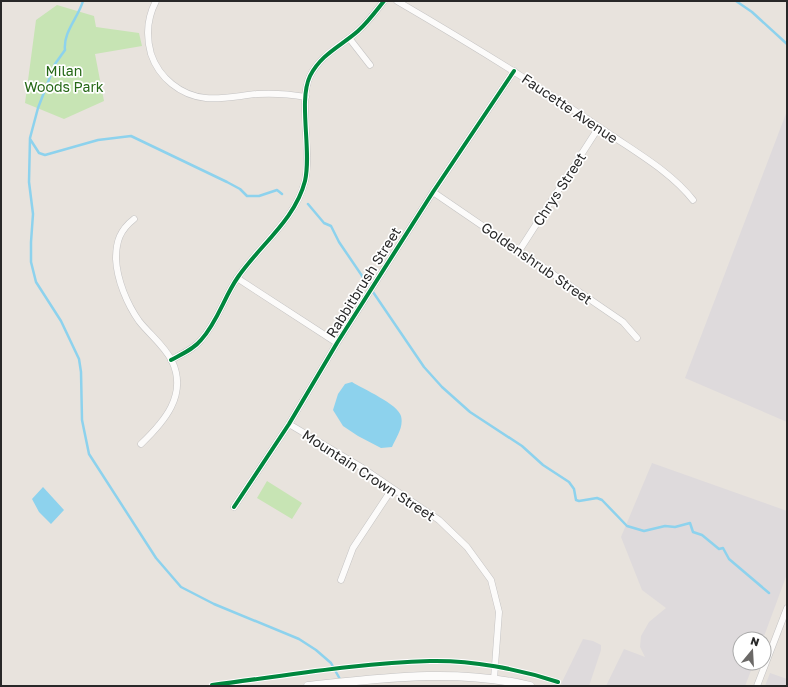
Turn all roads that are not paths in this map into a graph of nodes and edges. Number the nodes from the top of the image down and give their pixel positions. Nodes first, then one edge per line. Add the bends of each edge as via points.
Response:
1 (156, 1) edge
2 (384, 1) edge
3 (397, 1) edge
4 (349, 38) junction
5 (370, 64) dead end
6 (514, 71) junction
7 (306, 97) junction
8 (599, 127) junction
9 (433, 192) junction
10 (693, 200) dead end
11 (134, 219) dead end
12 (519, 251) junction
13 (237, 278) junction
14 (637, 338) dead end
15 (337, 343) junction
16 (172, 360) junction
17 (289, 424) junction
18 (141, 444) dead end
19 (392, 489) junction
20 (234, 507) dead end
21 (341, 580) dead end
22 (787, 608) edge
23 (494, 679) junction
24 (308, 686) edge
25 (530, 686) edge
26 (756, 686) edge

1 - 7 street via 148,29 150,51 160,72 185,93 206,99 268,93
2 - 4 street via 364,26
3 - 6 street, Faucette Avenue
4 - 5 street
4 - 7 street via 319,62 309,77
6 - 8 street, Faucette Avenue
6 - 9 street, Rabbitbrush Street
7 - 13 street via 307,165 300,194 286,220
8 - 10 street, Faucette Avenue via 646,159 683,188
8 - 12 street, Chrys Street
9 - 12 street, Goldenshrub Street
9 - 15 street, Rabbitbrush Street
11 - 16 street via 126,226 116,244 119,276 133,312
12 - 14 street, Goldenshrub Street via 623,322
13 - 15 street
13 - 16 street via 215,322 204,336
15 - 17 street, Rabbitbrush Street
16 - 18 street via 177,382 176,397 165,419
17 - 19 street, Mountain Crown Street
17 - 20 street, Rabbitbrush Street
19 - 21 street via 354,548
19 - 23 street, Mountain Crown Street via 439,520 467,547 491,580 499,612
22 - 26 street
23 - 24 street via 444,675 417,676
23 - 25 street

